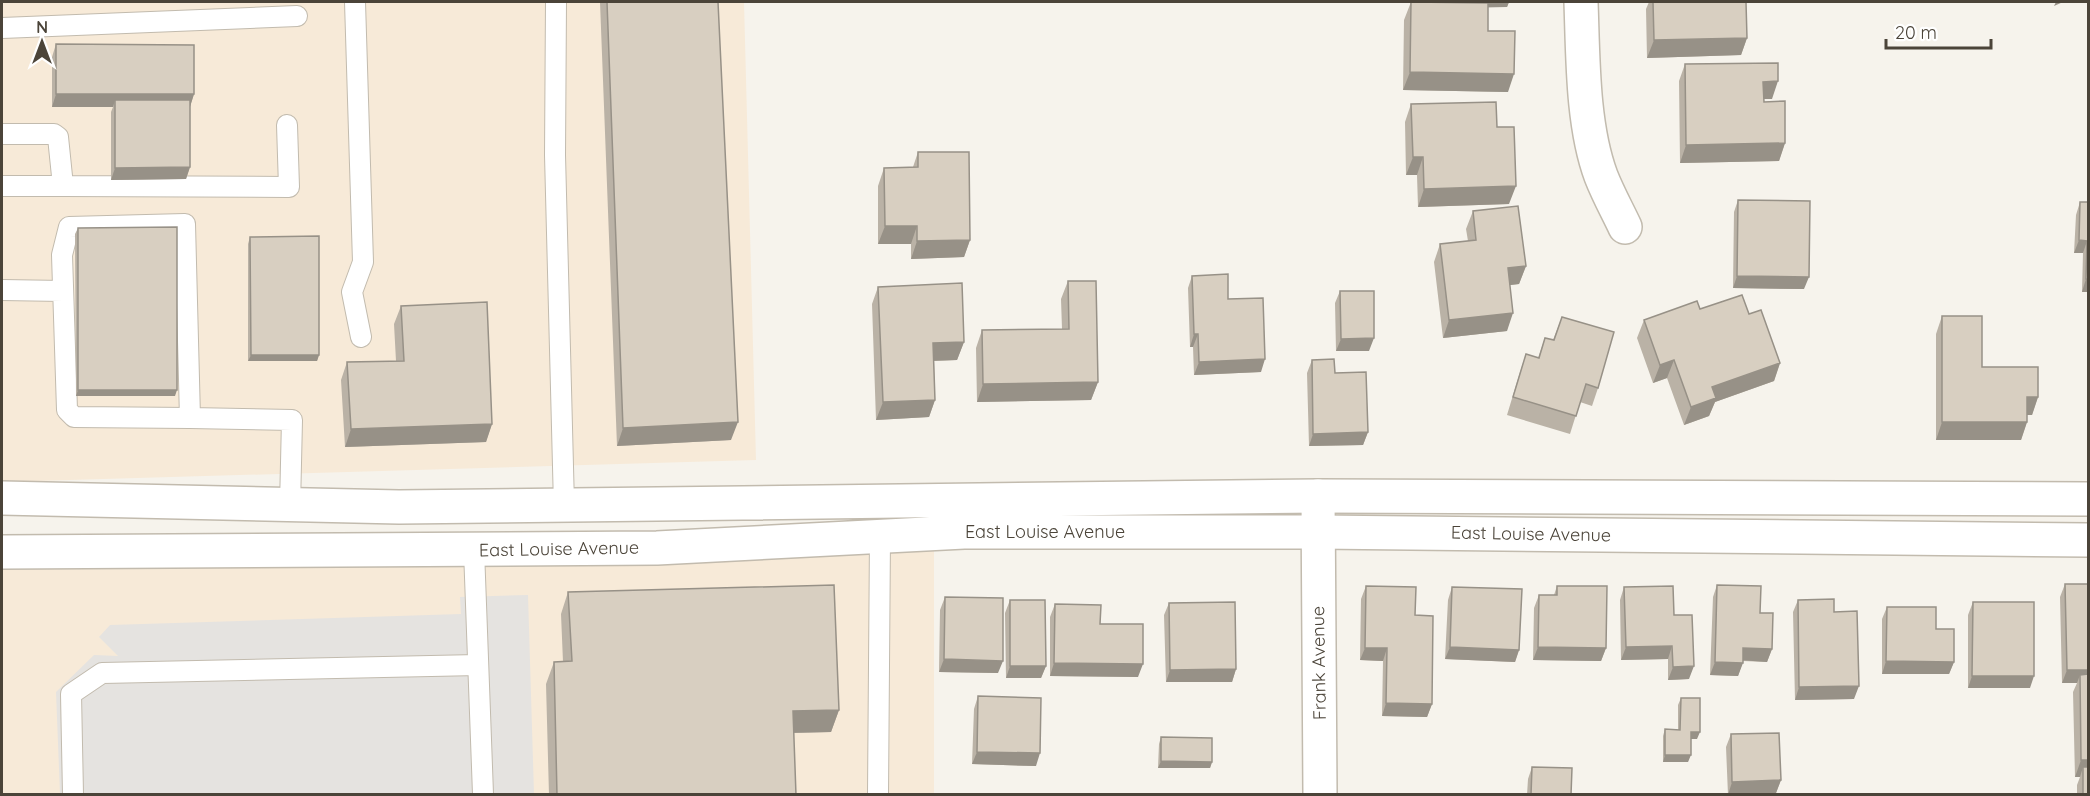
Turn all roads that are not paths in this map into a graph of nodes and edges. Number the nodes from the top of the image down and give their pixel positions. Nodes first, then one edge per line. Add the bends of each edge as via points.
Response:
1 (355, 2) edge
2 (556, 2) edge
3 (1581, 2) edge
4 (297, 16) dead end
5 (2, 28) edge
6 (287, 125) dead end
7 (2, 134) edge
8 (2, 186) edge
9 (63, 186) junction
10 (1625, 227) dead end
11 (2, 290) edge
12 (63, 291) junction
13 (361, 337) dead end
14 (190, 418) junction
15 (1318, 496) junction
16 (2, 498) edge
17 (2088, 499) edge
18 (564, 505) junction
19 (290, 506) junction
20 (1318, 532) junction
21 (880, 537) junction
22 (2088, 540) edge
23 (474, 550) junction
24 (2, 552) edge
25 (478, 665) junction
26 (74, 795) edge
27 (483, 795) edge
28 (878, 795) edge
29 (1320, 795) edge

1 - 13 lane via 363,262 351,292
2 - 18 lane via 555,155
3 - 10 street via 1590,133 1601,176
4 - 5 lane
6 - 9 lane via 289,188
7 - 9 lane via 58,137
8 - 9 lane
11 - 12 lane
12 - 14 lane via 67,410 74,417
12 - 14 lane via 62,255 69,227 185,224
14 - 19 lane via 292,420
15 - 17 street, East Louise Avenue
15 - 18 street, East Louise Avenue
15 - 20 street, Frank Avenue
16 - 19 street, East Louise Avenue
18 - 19 street, East Louise Avenue
20 - 21 street, East Louise Avenue via 964,532
20 - 22 street, East Louise Avenue
20 - 29 street, Frank Avenue
21 - 23 street, East Louise Avenue via 657,548
21 - 28 lane
23 - 24 street, East Louise Avenue
23 - 25 lane
25 - 26 lane via 102,673 71,694
25 - 27 lane

